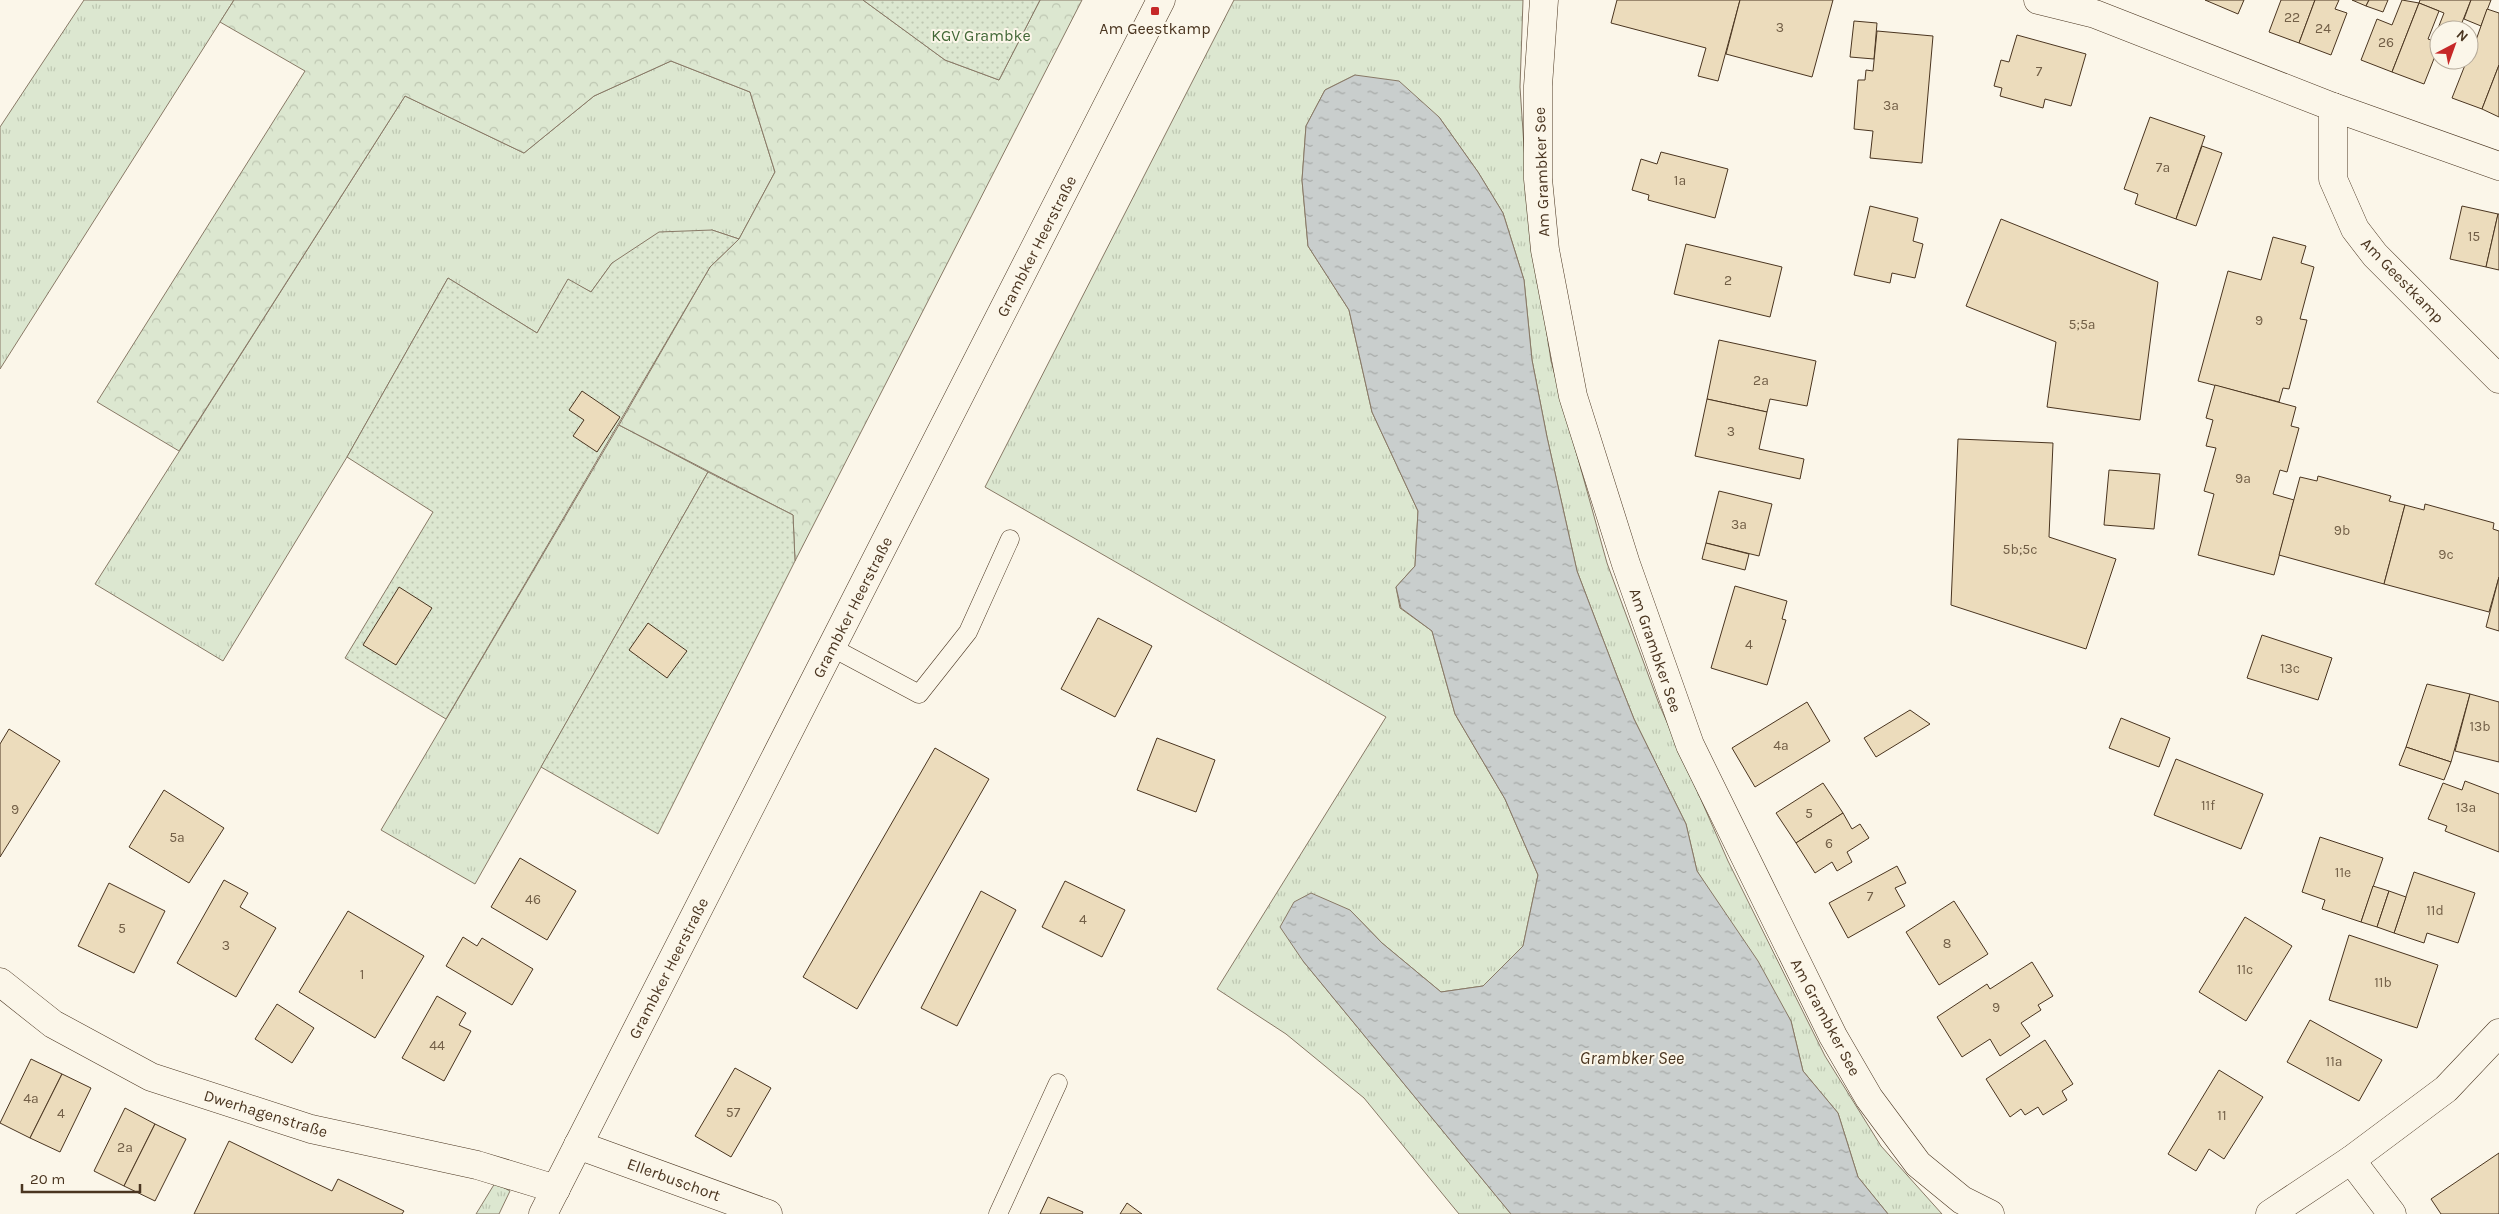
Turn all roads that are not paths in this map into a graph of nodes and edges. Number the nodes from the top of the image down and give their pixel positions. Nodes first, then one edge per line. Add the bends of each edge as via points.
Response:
1 (1161, 0) edge
2 (1544, 0) edge
3 (2038, 0) edge
4 (2333, 107) junction
5 (2499, 166) edge
6 (2499, 379) edge
7 (1010, 540) dead end
8 (832, 647) junction
9 (0, 982) edge
10 (2499, 1034) edge
11 (1058, 1083) dead end
12 (578, 1145) junction
13 (2351, 1160) junction
14 (556, 1189) junction
15 (543, 1214) edge
16 (768, 1214) edge
17 (998, 1214) edge
18 (1990, 1214) edge
19 (2270, 1214) edge
20 (2392, 1214) edge

1 - 8 street, Grambker Heerstraße
2 - 18 street, Am Grambker See via 1538,86 1538,179 1544,250 1572,396 1626,564 1690,746 1833,1036 1869,1098 1918,1164 1962,1200
3 - 4 street via 2096,14
4 - 5 street
4 - 6 street, Am Geestkamp via 2333,178 2355,229 2375,254
7 - 8 lane via 968,632 919,694
8 - 12 street, Grambker Heerstraße
9 - 14 street, Dwerhagenstraße via 53,1024 151,1077 311,1129 477,1165
10 - 13 street via 2446,1089
11 - 17 lane
12 - 14 street, Grambker Heerstraße
12 - 16 street, Ellerbuschort
13 - 19 street
13 - 20 street
14 - 15 street, Grambker Heerstraße

